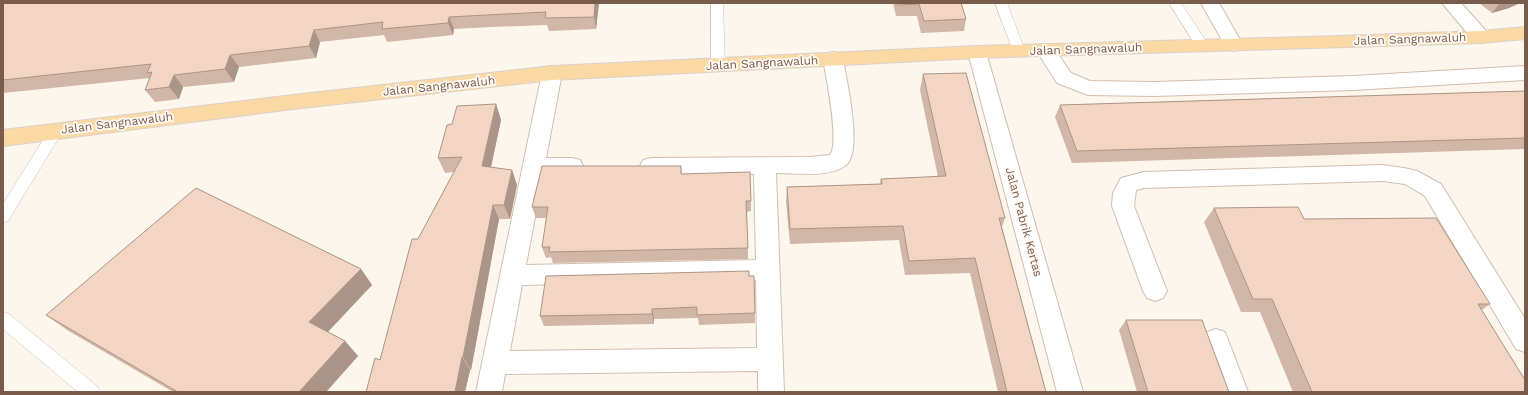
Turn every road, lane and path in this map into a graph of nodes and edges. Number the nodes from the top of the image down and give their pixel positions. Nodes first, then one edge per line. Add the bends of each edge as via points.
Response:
1 (717, 3) edge
2 (1001, 3) edge
3 (1008, 3) edge
4 (1175, 3) edge
5 (1210, 3) edge
6 (1451, 3) edge
7 (1525, 33) edge
8 (1480, 36) junction
9 (1234, 45) junction
10 (1203, 46) junction
11 (1045, 50) junction
12 (1020, 51) junction
13 (977, 52) junction
14 (833, 59) junction
15 (718, 65) junction
16 (552, 73) junction
17 (1525, 73) edge
18 (56, 131) junction
19 (3, 138) edge
20 (765, 165) junction
21 (534, 166) junction
22 (589, 166) edge
23 (629, 166) edge
24 (3, 217) edge
25 (767, 270) junction
26 (512, 275) junction
27 (1155, 291) dead end
28 (3, 320) edge
29 (1216, 340) dead end
30 (1525, 341) edge
31 (770, 359) junction
32 (495, 363) junction
33 (91, 392) edge
34 (489, 392) edge
35 (771, 392) edge
36 (1070, 392) edge
37 (1236, 392) edge

1 - 15 lane
2 - 3 lane
2 - 12 lane
4 - 10 lane
5 - 9 street
6 - 8 street
7 - 8 main road, Jalan Sangnawaluh
8 - 9 main road, Jalan Sangnawaluh
9 - 10 main road, Jalan Sangnawaluh
10 - 11 main road, Jalan Sangnawaluh
11 - 12 main road, Jalan Sangnawaluh
11 - 17 street via 1064,78 1088,88 1154,89 1353,83
12 - 13 main road, Jalan Sangnawaluh
13 - 14 main road, Jalan Sangnawaluh
13 - 36 street, Jalan Pabrik Kertas
14 - 15 main road, Jalan Sangnawaluh
14 - 20 street via 844,135 839,159 833,163 810,165
15 - 16 main road, Jalan Sangnawaluh
16 - 18 main road, Jalan Sangnawaluh
16 - 21 street
18 - 19 main road, Jalan Sangnawaluh
18 - 24 lane
20 - 23 street
20 - 25 street
21 - 22 street
21 - 26 street
25 - 26 street
25 - 31 street
26 - 32 street
27 - 30 street via 1123,206 1124,193 1129,184 1144,180 1383,173 1403,175 1418,180 1433,190
28 - 33 lane
29 - 37 street
31 - 32 street
31 - 35 street
32 - 34 street

